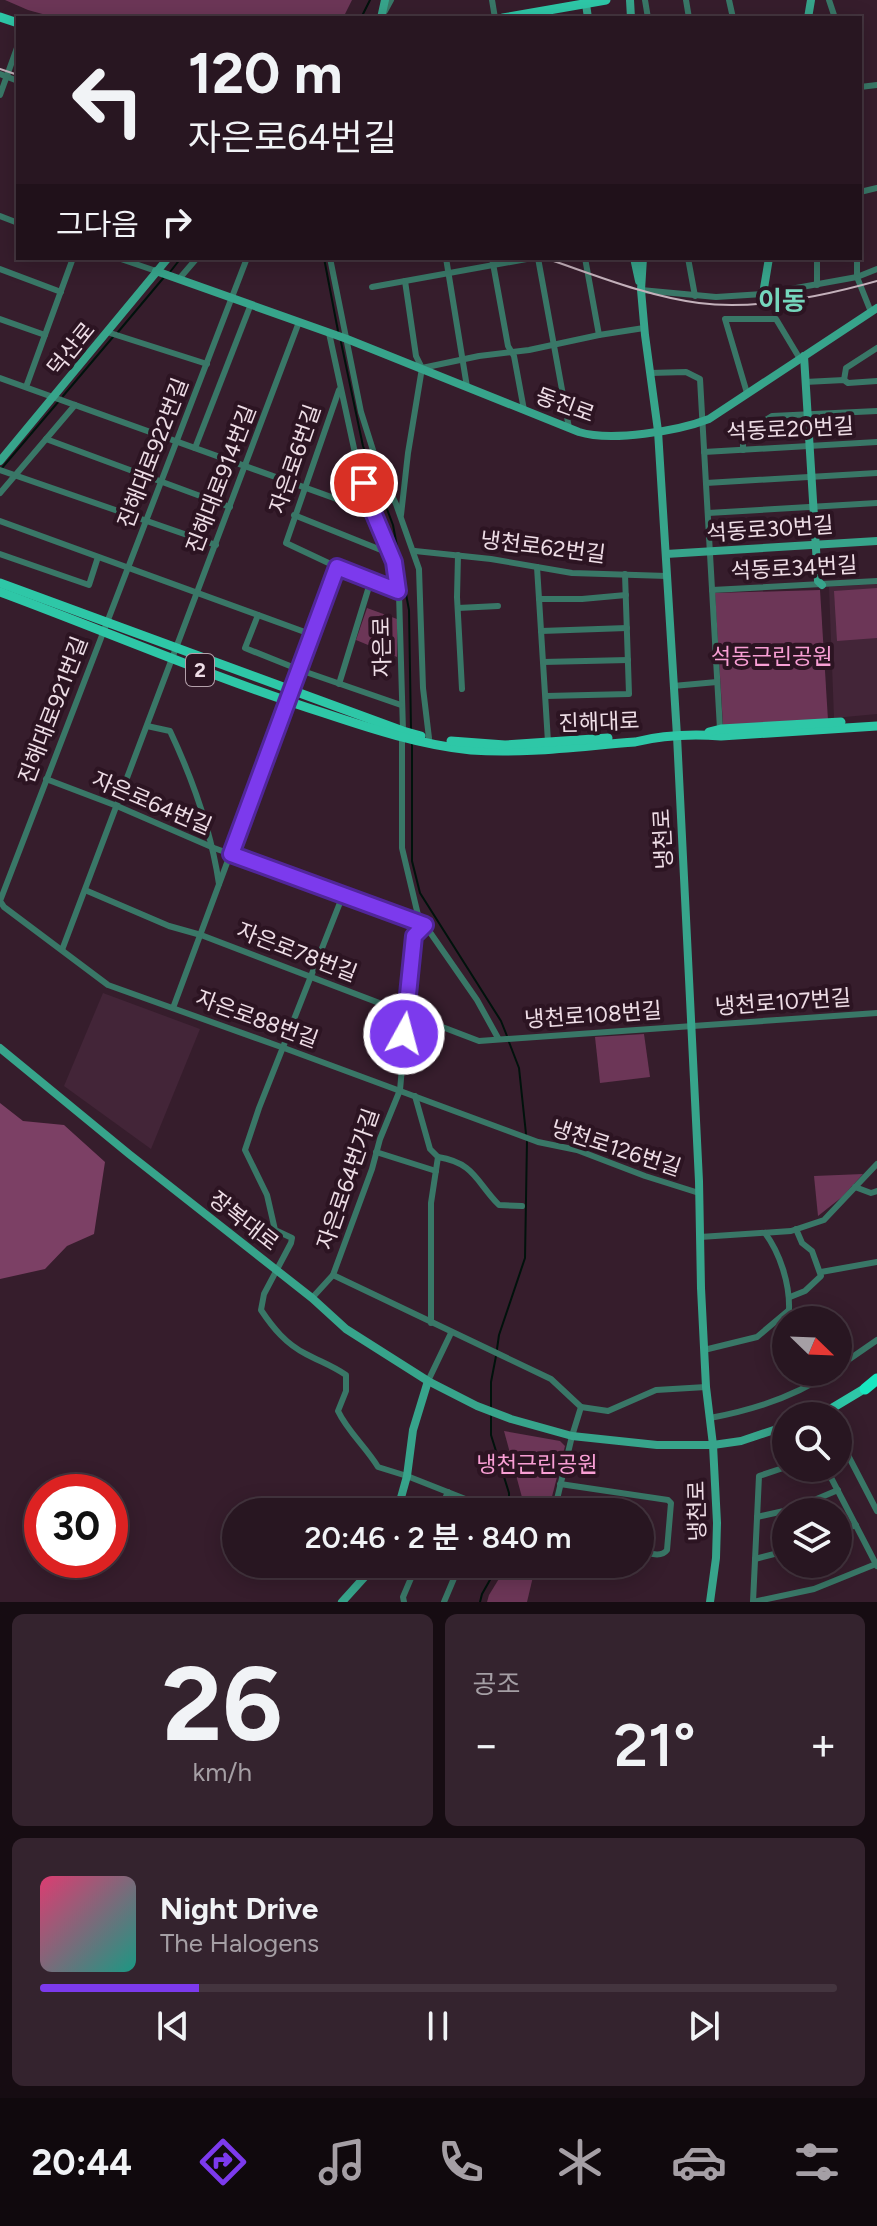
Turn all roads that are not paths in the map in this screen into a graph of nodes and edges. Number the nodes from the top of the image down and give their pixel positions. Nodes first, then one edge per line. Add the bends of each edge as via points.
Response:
1 (606, 0) edge
2 (585, 2) edge
3 (542, 15) edge
4 (16, 49) edge
5 (3, 76) edge
6 (0, 95) edge
7 (72, 260) edge
8 (124, 260) edge
9 (166, 260) edge
10 (195, 260) edge
11 (246, 260) edge
12 (330, 260) edge
13 (446, 260) edge
14 (535, 260) edge
15 (585, 260) edge
16 (634, 260) edge
17 (643, 260) edge
18 (688, 260) edge
19 (769, 260) edge
20 (817, 260) edge
21 (857, 260) edge
22 (493, 261) edge
23 (0, 269) edge
24 (877, 269) edge
25 (156, 271) junction
26 (448, 272) junction
27 (857, 277) junction
28 (179, 279) junction
29 (405, 281) junction
30 (817, 285) junction
31 (372, 287) dead end
32 (641, 290) junction
33 (61, 292) junction
34 (763, 294) junction
35 (229, 296) junction
36 (695, 296) junction
37 (251, 304) junction
38 (874, 310) edge
39 (0, 319) edge
40 (299, 322) junction
41 (644, 328) junction
42 (107, 332) junction
43 (329, 333) junction
44 (45, 335) junction
45 (599, 335) junction
46 (347, 339) junction
47 (553, 346) junction
48 (877, 348) edge
49 (512, 353) junction
50 (802, 357) junction
51 (463, 359) junction
52 (207, 364) junction
53 (422, 368) junction
54 (650, 373) junction
55 (0, 378) edge
56 (844, 380) junction
57 (877, 381) edge
58 (805, 382) junction
59 (26, 387) junction
60 (467, 387) junction
61 (340, 388) junction
62 (747, 393) junction
63 (54, 397) junction
64 (75, 405) junction
65 (524, 410) junction
66 (877, 411) edge
67 (807, 416) junction
68 (703, 421) junction
69 (569, 428) junction
70 (658, 431) junction
71 (46, 439) junction
72 (176, 442) junction
73 (877, 442) edge
74 (809, 447) junction
75 (195, 448) junction
76 (743, 450) junction
77 (704, 452) junction
78 (0, 461) edge
79 (245, 466) junction
80 (0, 470) edge
81 (877, 473) edge
82 (15, 475) junction
83 (811, 478) junction
84 (161, 482) junction
85 (706, 483) junction
86 (304, 487) junction
87 (0, 493) edge
88 (877, 503) edge
89 (230, 507) junction
90 (813, 507) junction
91 (373, 512) junction
92 (708, 513) junction
93 (294, 515) junction
94 (401, 518) junction
95 (0, 521) edge
96 (145, 521) junction
97 (877, 541) edge
98 (815, 544) junction
99 (216, 545) junction
100 (415, 551) junction
101 (710, 551) junction
102 (0, 554) edge
103 (391, 554) junction
104 (666, 554) junction
105 (458, 555) junction
106 (98, 557) junction
107 (127, 567) junction
108 (337, 567) junction
109 (537, 567) junction
110 (625, 574) junction
111 (667, 576) junction
112 (371, 580) junction
113 (877, 581) edge
114 (0, 583) edge
115 (822, 585) junction
116 (712, 590) junction
117 (398, 591) junction
118 (0, 592) edge
119 (198, 593) junction
120 (626, 595) junction
121 (539, 599) junction
122 (498, 606) dead end
123 (458, 608) junction
124 (258, 615) junction
125 (104, 627) junction
126 (627, 628) junction
127 (541, 631) junction
128 (313, 635) junction
129 (177, 649) junction
130 (173, 660) junction
131 (628, 660) junction
132 (543, 662) junction
133 (300, 670) junction
134 (717, 682) junction
135 (339, 684) junction
136 (673, 686) junction
137 (462, 689) dead end
138 (293, 690) junction
139 (546, 696) junction
140 (288, 702) junction
141 (401, 705) junction
142 (877, 719) edge
143 (147, 726) junction
144 (877, 726) edge
145 (720, 729) junction
146 (702, 734) junction
147 (403, 735) junction
148 (677, 736) junction
149 (423, 738) junction
150 (651, 738) junction
151 (548, 742) junction
152 (46, 779) junction
153 (117, 806) junction
154 (214, 848) junction
155 (231, 854) junction
156 (219, 886) junction
157 (85, 890) junction
158 (343, 895) junction
159 (0, 901) edge
160 (425, 925) junction
161 (201, 935) junction
162 (62, 950) junction
163 (311, 977) junction
164 (173, 1008) junction
165 (407, 1013) junction
166 (877, 1013) edge
167 (691, 1026) junction
168 (498, 1038) junction
169 (0, 1048) edge
170 (284, 1048) junction
171 (400, 1090) junction
172 (415, 1096) junction
173 (522, 1136) joint
174 (376, 1152) junction
175 (438, 1157) junction
176 (877, 1164) edge
177 (436, 1171) junction
178 (855, 1187) junction
179 (877, 1191) edge
180 (699, 1193) junction
181 (522, 1206) dead end
182 (796, 1229) junction
183 (765, 1233) junction
184 (700, 1237) junction
185 (877, 1262) edge
186 (276, 1270) junction
187 (821, 1274) junction
188 (333, 1275) junction
189 (790, 1297) junction
190 (312, 1298) junction
191 (431, 1323) junction
192 (451, 1333) junction
193 (877, 1340) edge
194 (704, 1350) junction
195 (852, 1357) edge
196 (877, 1380) edge
197 (428, 1381) junction
198 (811, 1386) edge
199 (706, 1387) junction
200 (871, 1389) edge
201 (846, 1402) edge
202 (581, 1407) junction
203 (710, 1418) junction
204 (772, 1431) edge
205 (572, 1436) junction
206 (713, 1445) junction
207 (852, 1466) edge
208 (772, 1472) edge
209 (407, 1476) junction
210 (834, 1482) edge
211 (560, 1484) junction
212 (838, 1490) junction
213 (448, 1492) junction
214 (401, 1498) edge
215 (445, 1498) edge
216 (463, 1498) edge
217 (557, 1498) edge
218 (877, 1511) edge
219 (757, 1517) junction
220 (856, 1525) junction
221 (852, 1527) edge
222 (654, 1553) edge
223 (772, 1555) edge
224 (755, 1559) junction
225 (877, 1565) edge
226 (364, 1578) edge
227 (411, 1578) edge
228 (454, 1578) edge
229 (342, 1602) edge
230 (404, 1602) edge
231 (444, 1602) edge
232 (710, 1602) edge
233 (753, 1602) edge

1 - 2 main road
2 - 3 main road
4 - 5 street
5 - 6 street
7 - 33 street
8 - 25 street, 동진로
9 - 25 main road, 덕산로
10 - 28 street
11 - 35 street, 진해대로922번길
12 - 46 street
13 - 26 street
14 - 47 street
15 - 45 street
16 - 32 main road
17 - 32 main road, 냉천로
18 - 36 street
19 - 34 main road
20 - 30 street
21 - 27 street
22 - 26 street
22 - 49 street
23 - 33 street
24 - 27 street
25 - 28 main road, 동진로
25 - 42 main road, 덕산로
26 - 29 street
26 - 51 street
27 - 30 street
27 - 38 street
28 - 35 main road, 동진로
29 - 31 street
29 - 53 street
30 - 34 street
32 - 36 street
32 - 41 main road, 냉천로
33 - 44 street
34 - 36 street
35 - 37 main road, 동진로
35 - 52 street, 진해대로922번길
37 - 40 main road, 동진로
37 - 75 street
38 - 50 main road, 동진로
39 - 44 street
40 - 43 main road, 동진로
40 - 79 street, 진해대로914번길
41 - 45 street
41 - 54 main road, 냉천로
42 - 52 street, 덕산로
42 - 63 main road, 덕산로
43 - 46 main road, 동진로
43 - 61 street, 자은로
44 - 59 street
45 - 47 street
46 - 53 main road, 동진로
46 - 94 street via 365,425
47 - 49 street
47 - 69 street
48 - 56 street via 846,368
49 - 51 street
49 - 65 street
50 - 58 main road
50 - 62 main road, 동진로
50 - 62 street via 776,319 725,319
51 - 53 street
51 - 60 street
52 - 72 street, 진해대로922번길
53 - 60 main road, 동진로
53 - 94 street
54 - 68 street via 686,372 700,379
54 - 70 main road, 냉천로
55 - 59 street
56 - 57 street
56 - 58 street
58 - 67 main road
59 - 63 street
60 - 65 main road, 동진로
61 - 86 street, 자은로6번길
61 - 91 street, 자은로
62 - 68 main road, 동진로
63 - 64 street
63 - 78 main road, 덕산로
64 - 71 street
64 - 72 street
65 - 69 main road, 동진로
66 - 67 street
67 - 74 main road
67 - 76 street via 772,416 743,434
68 - 70 main road, 동진로
68 - 77 street
69 - 70 main road, 동진로 via 599,437
70 - 104 main road, 냉천로
71 - 82 street
71 - 84 street
72 - 75 street
72 - 84 street, 진해대로922번길
73 - 74 street, 석동로20번길
74 - 76 street, 석동로20번길
74 - 83 main road
75 - 79 street
76 - 77 street, 석동로20번길
77 - 85 street
79 - 86 street
79 - 89 street, 진해대로914번길
80 - 82 street
81 - 83 street
82 - 87 street
82 - 96 street
83 - 85 street
83 - 90 main road
84 - 89 street
84 - 96 street, 진해대로922번길
85 - 92 street
86 - 91 street
86 - 93 street, 자은로6번길
88 - 90 street
89 - 99 street, 진해대로914번길
90 - 92 street
90 - 98 main road
91 - 103 street, 자은로
92 - 101 street
93 - 103 street
93 - 108 street, 자은로6번길 via 286,543
94 - 100 street
95 - 106 street
96 - 99 street
96 - 107 street, 진해대로922번길
97 - 98 main road, 석동로30번길
98 - 101 main road, 석동로30번길
98 - 115 main road
99 - 119 street, 진해대로914번길
100 - 105 street, 냉천로62번길
100 - 149 street
101 - 104 main road, 석동로30번길
101 - 116 street
102 - 106 street via 89,585
103 - 117 street, 자은로
104 - 111 main road, 냉천로
105 - 109 street, 냉천로62번길
105 - 123 street
106 - 107 street
107 - 119 street
107 - 125 street, 진해대로922번길
108 - 112 street
108 - 128 street
109 - 110 street, 냉천로62번길
109 - 121 street
110 - 111 street, 냉천로62번길
110 - 120 street
111 - 136 main road, 냉천로
112 - 117 street
112 - 135 street
113 - 115 street, 석동로34번길
114 - 125 main road, 2
115 - 116 street, 석동로34번길
116 - 134 street
117 - 141 street, 자은로
118 - 125 main road, 2
119 - 124 street
119 - 129 street, 진해대로914번길
120 - 121 street
120 - 126 street
121 - 127 street
122 - 123 street
123 - 137 street
124 - 128 street
124 - 133 street via 245,648
125 - 129 main road, 2
125 - 130 main road, 2
125 - 152 street, 진해대로921번길
126 - 127 street
126 - 131 street
127 - 132 street
128 - 133 street
129 - 130 street, 진해대로914번길
129 - 138 main road, 2
130 - 140 main road, 2
130 - 143 street, 진해대로914번길
131 - 132 street
131 - 139 street via 629,694
132 - 139 street
133 - 135 street
133 - 138 street
134 - 136 street
134 - 145 street
135 - 141 street
136 - 148 main road, 냉천로
138 - 140 street
138 - 147 main road, 2
139 - 151 street
140 - 147 main road, 2
140 - 155 street
141 - 147 street, 자은로
142 - 145 main road, 2
143 - 153 street, 진해대로914번길
143 - 154 street via 170,731 191,775
144 - 146 main road, 2
145 - 146 main road, 2
146 - 148 main road, 2
147 - 149 main road, 2
147 - 160 street, 자은로 via 402,848
148 - 150 main road, 2
148 - 167 main road, 냉천로
149 - 150 main road, 진해대로 / 2 via 506,752
149 - 151 main road, 진해대로 / 2 via 505,745
150 - 151 main road, 진해대로 / 2
152 - 153 street, 자은로64번길
152 - 159 street, 진해대로921번길
153 - 154 street, 자은로64번길
153 - 157 street, 진해대로914번길
154 - 155 street, 자은로64번길
154 - 156 street
155 - 156 street
155 - 158 street, 자은로64번길
156 - 161 street
157 - 161 street, 자은로78번길
157 - 162 street, 진해대로914번길
158 - 160 street, 자은로64번길
158 - 163 street
159 - 162 street, 자은로88번길
160 - 165 street, 자은로64번가길 via 414,936
160 - 168 street, 자은로
161 - 163 street, 자은로78번길
161 - 164 street
162 - 164 street, 자은로88번길 via 108,985
163 - 165 street, 자은로78번길
163 - 170 street
164 - 170 street, 자은로88번길
165 - 168 street, 자은로78번길 via 479,1041
165 - 171 street, 자은로64번가길
166 - 167 street, 냉천로107번길
167 - 168 street, 냉천로108번길
167 - 180 main road, 냉천로
169 - 186 main road, 장복대로
170 - 171 street, 자은로88번길
170 - 186 street via 245,1150 267,1195 275,1230 292,1238
171 - 172 street, 자은로88번길
171 - 174 street, 자은로64번가길
172 - 173 street, 자은로88번길
172 - 175 street via 430,1149
173 - 180 street, 냉천로126번길
174 - 177 street
174 - 188 street, 자은로64번가길
175 - 177 street
175 - 181 street via 462,1164 499,1205
176 - 178 street
177 - 191 street
178 - 179 street
178 - 182 street via 824,1220
180 - 184 main road, 냉천로
182 - 183 street
182 - 187 street
183 - 184 street
183 - 189 street via 775,1245
184 - 194 main road, 냉천로
185 - 187 street
186 - 190 main road, 장복대로
186 - 209 street via 261,1310 287,1342 346,1375 338,1411 346,1427 378,1467
187 - 189 street via 805,1291
188 - 190 street, 자은로64번가길
188 - 191 street
189 - 194 street via 789,1310 757,1337
190 - 197 main road, 장복대로 via 346,1329
191 - 192 street
192 - 197 street
192 - 202 street via 551,1379
193 - 195 street
194 - 199 main road, 냉천로
196 - 200 highway
197 - 205 main road, 장복대로 via 511,1419
197 - 209 main road via 413,1430
198 - 203 street
199 - 202 street via 656,1390 608,1411
199 - 203 main road, 냉천로
200 - 201 main road
202 - 205 street
203 - 206 main road, 냉천로
204 - 206 main road
205 - 206 main road
205 - 211 street
206 - 232 main road, 냉천로 via 717,1523
207 - 218 street
208 - 219 street via 759,1476
209 - 213 street
209 - 214 main road
210 - 212 street
211 - 217 street
211 - 222 street via 668,1500 667,1550
212 - 219 street
212 - 220 street
213 - 215 street
213 - 216 street
219 - 224 street
220 - 221 street
220 - 225 street
223 - 224 street
224 - 233 street
225 - 233 street via 814,1589
226 - 229 main road
227 - 230 street
228 - 231 street

